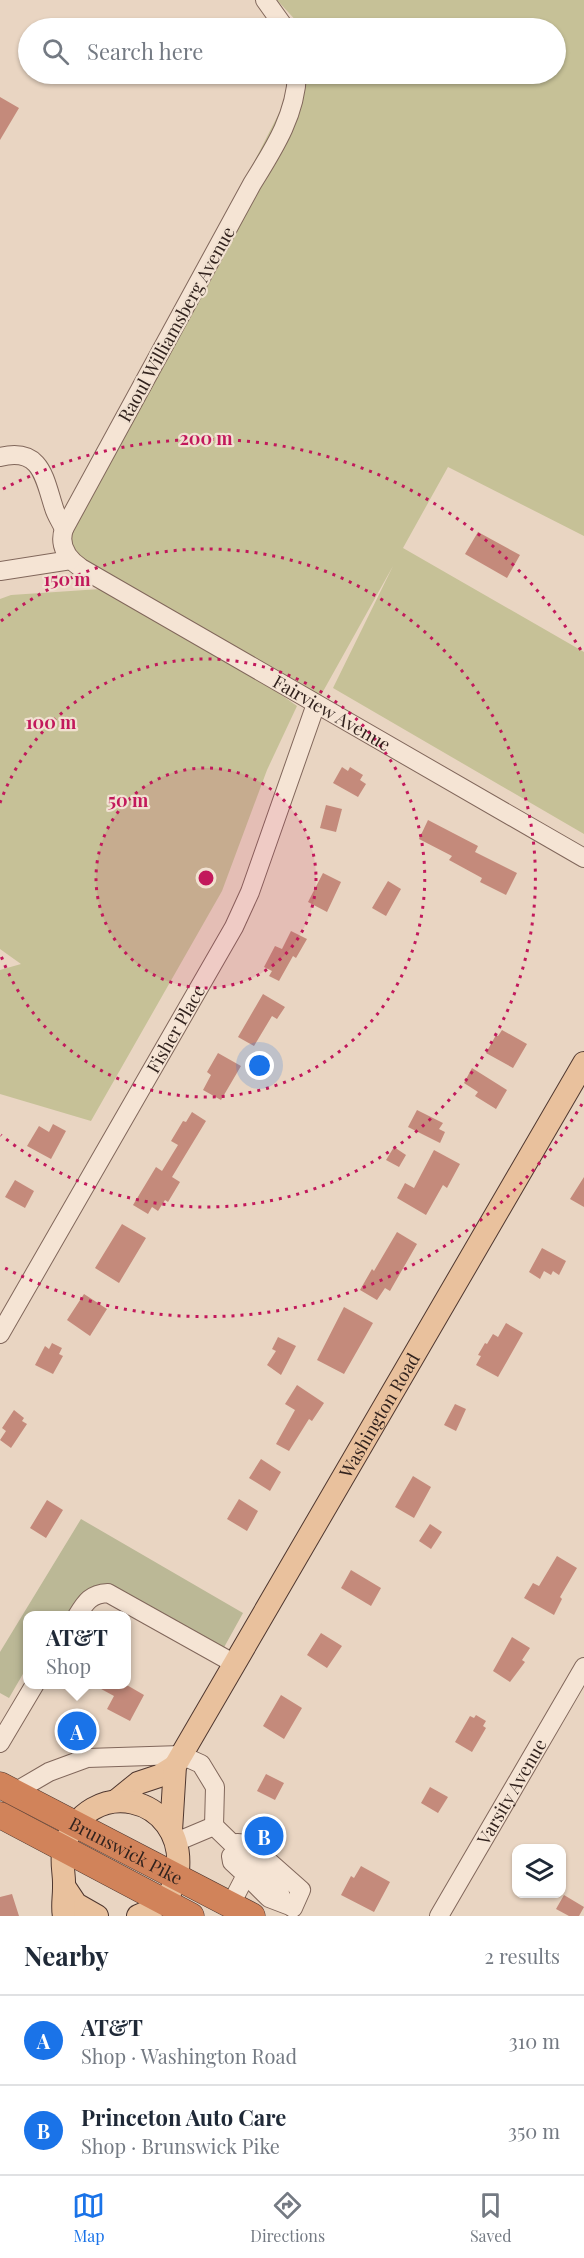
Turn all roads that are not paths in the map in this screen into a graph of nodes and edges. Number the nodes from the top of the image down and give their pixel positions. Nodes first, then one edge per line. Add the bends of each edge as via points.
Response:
1 (265, 0) edge
2 (278, 18) edge
3 (295, 84) edge
4 (0, 457) edge
5 (64, 529) junction
6 (76, 564) junction
7 (0, 571) edge
8 (316, 705) junction
9 (584, 858) edge
10 (584, 1063) edge
11 (0, 1334) edge
12 (80, 1611) edge
13 (236, 1664) junction
14 (584, 1667) edge
15 (32, 1689) edge
16 (0, 1743) edge
17 (178, 1761) junction
18 (7, 1789) edge
19 (117, 1800) junction
20 (0, 1815) edge
21 (75, 1825) junction
22 (214, 1826) junction
23 (174, 1837) junction
24 (229, 1842) junction
25 (63, 1850) junction
26 (246, 1875) junction
27 (177, 1876) junction
28 (64, 1887) junction
29 (163, 1901) junction
30 (288, 1909) edge
31 (242, 1910) edge
32 (64, 1916) edge
33 (97, 1916) edge
34 (138, 1916) edge
35 (192, 1916) edge
36 (439, 1916) edge

1 - 2 street
3 - 5 street, Raoul Williamsberg Avenue via 281,134
4 - 5 street via 14,454 28,457 38,465
5 - 6 street via 63,546
6 - 7 street
6 - 8 street, Fairview Avenue
8 - 9 street, Fairview Avenue
8 - 11 street, Fisher Place via 234,927
10 - 13 main road, Washington Road
12 - 13 street via 96,1594 108,1593
13 - 17 main road, Washington Road
14 - 36 street, Varsity Avenue
15 - 16 street
17 - 18 street via 87,1758
17 - 19 main road via 159,1776 138,1783
17 - 22 street via 201,1764 215,1787
17 - 23 main road, Washington Road
18 - 21 highway, Brunswick Pike
19 - 21 main road via 88,1810
19 - 23 main road via 150,1809
20 - 25 highway, Brunswick Pike
21 - 25 main road
21 - 27 highway, Brunswick Pike
22 - 23 street
22 - 24 street
23 - 27 main road, Washington Road via 179,1856
24 - 26 street via 232,1862
24 - 30 street via 278,1888
25 - 28 main road
25 - 29 highway, Brunswick Pike
26 - 30 street via 269,1898
26 - 31 street
27 - 29 main road, Washington Road
27 - 31 highway, Brunswick Pike
28 - 32 main road
28 - 33 main road via 76,1904
29 - 34 main road, Washington Road
29 - 35 highway, Brunswick Pike

